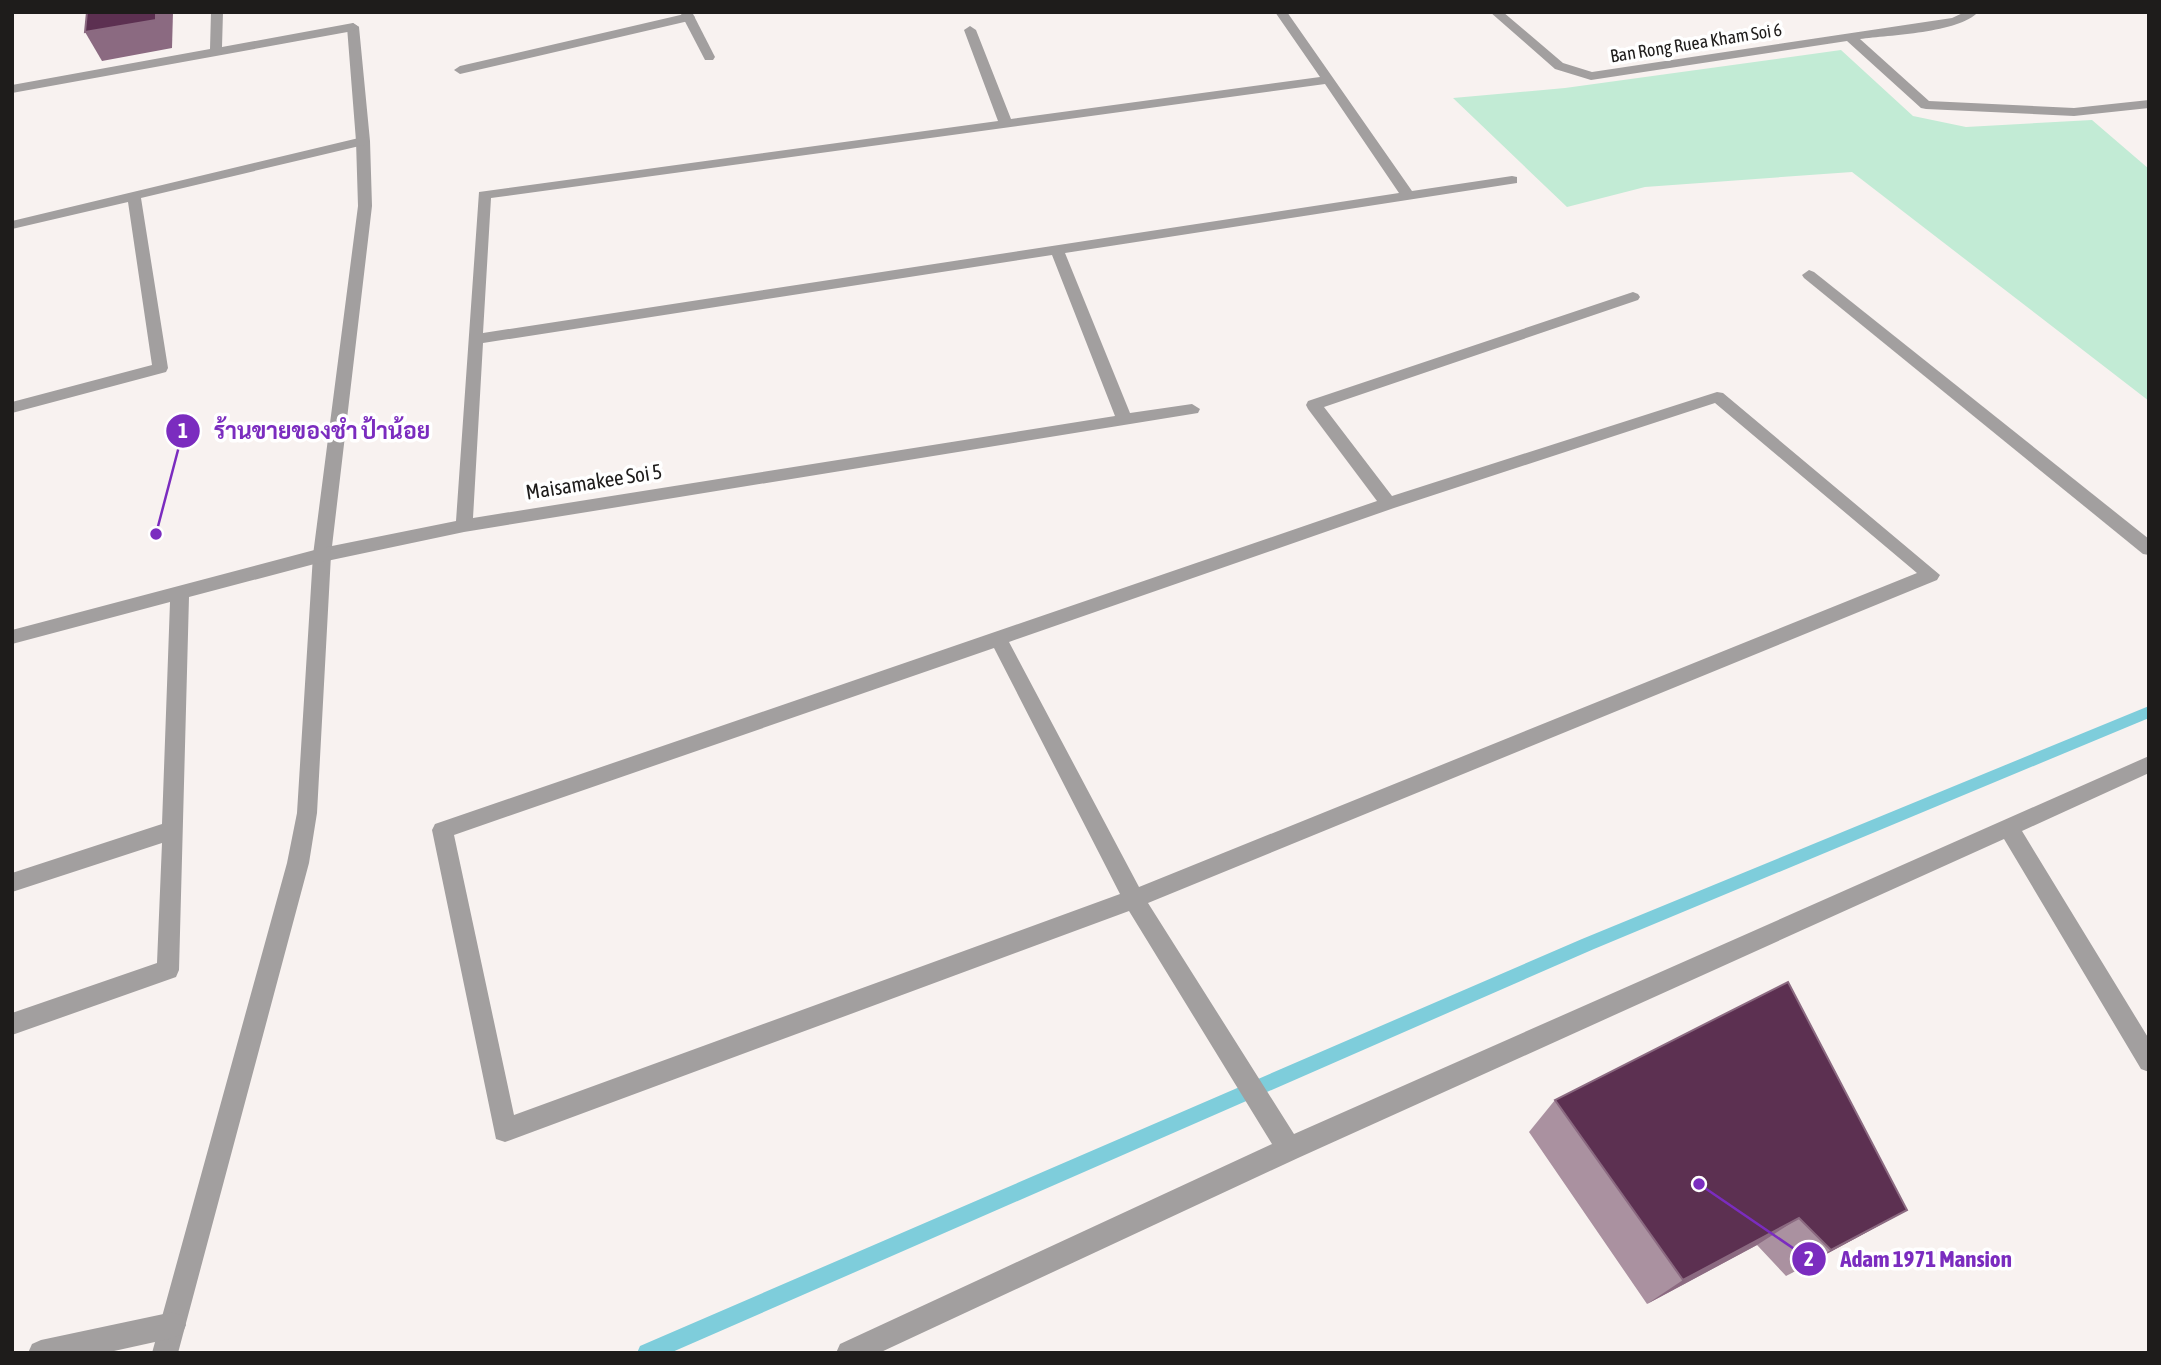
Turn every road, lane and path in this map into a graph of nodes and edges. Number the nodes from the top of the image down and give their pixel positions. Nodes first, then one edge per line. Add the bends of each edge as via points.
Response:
1 (217, 12) edge
2 (1281, 12) edge
3 (1496, 12) edge
4 (1972, 12) edge
5 (687, 15) edge
6 (970, 30) dead end
7 (1850, 37) junction
8 (216, 52) junction
9 (709, 57) dead end
10 (460, 70) dead end
11 (1328, 80) junction
12 (12, 89) edge
13 (2149, 104) edge
14 (1006, 124) junction
15 (363, 141) junction
16 (1512, 180) dead end
17 (1408, 196) junction
18 (134, 198) junction
19 (12, 225) edge
20 (1057, 250) junction
21 (1809, 275) dead end
22 (1633, 297) dead end
23 (477, 339) junction
24 (12, 408) edge
25 (1192, 409) dead end
26 (1125, 420) junction
27 (1388, 505) junction
28 (464, 526) junction
29 (2149, 549) edge
30 (322, 555) junction
31 (180, 591) junction
32 (12, 637) edge
33 (998, 638) junction
34 (2149, 764) edge
35 (2008, 827) junction
36 (173, 830) junction
37 (12, 883) edge
38 (1134, 899) junction
39 (12, 1024) edge
40 (2149, 1061) edge
41 (1289, 1149) junction
42 (173, 1325) junction
43 (41, 1353) edge
44 (165, 1353) edge
45 (849, 1353) edge

1 - 8 street
2 - 11 street
3 - 7 street, Ban Rong Ruea Kham Soi 6 via 1559,66 1591,76
4 - 7 street, Ban Rong Ruea Kham Soi 6 via 1952,22
5 - 9 street
5 - 10 street
6 - 14 street
7 - 13 street via 1926,105 2074,112
8 - 12 street
8 - 15 street via 353,27
11 - 14 street
11 - 17 street
14 - 23 street via 484,195
15 - 18 street
15 - 30 street via 365,206
16 - 17 street
17 - 20 street
18 - 19 street
18 - 24 street via 160,368
20 - 23 street
20 - 26 street
21 - 29 street
22 - 27 street via 1314,405
23 - 28 street
25 - 26 street, Maisamakee Soi 5
26 - 28 street, Maisamakee Soi 5
27 - 33 street
27 - 38 street via 1717,397 1931,575
28 - 30 street, Maisamakee Soi 5
30 - 31 street, Maisamakee Soi 5
30 - 42 street via 307,813 300,851
31 - 32 street, Maisamakee Soi 5
31 - 36 street
33 - 38 street
33 - 38 street via 442,830 505,1130
34 - 35 street
35 - 40 street
35 - 41 street
36 - 37 street
36 - 39 street via 167,970
38 - 41 street
41 - 45 street
42 - 43 street
42 - 44 street

